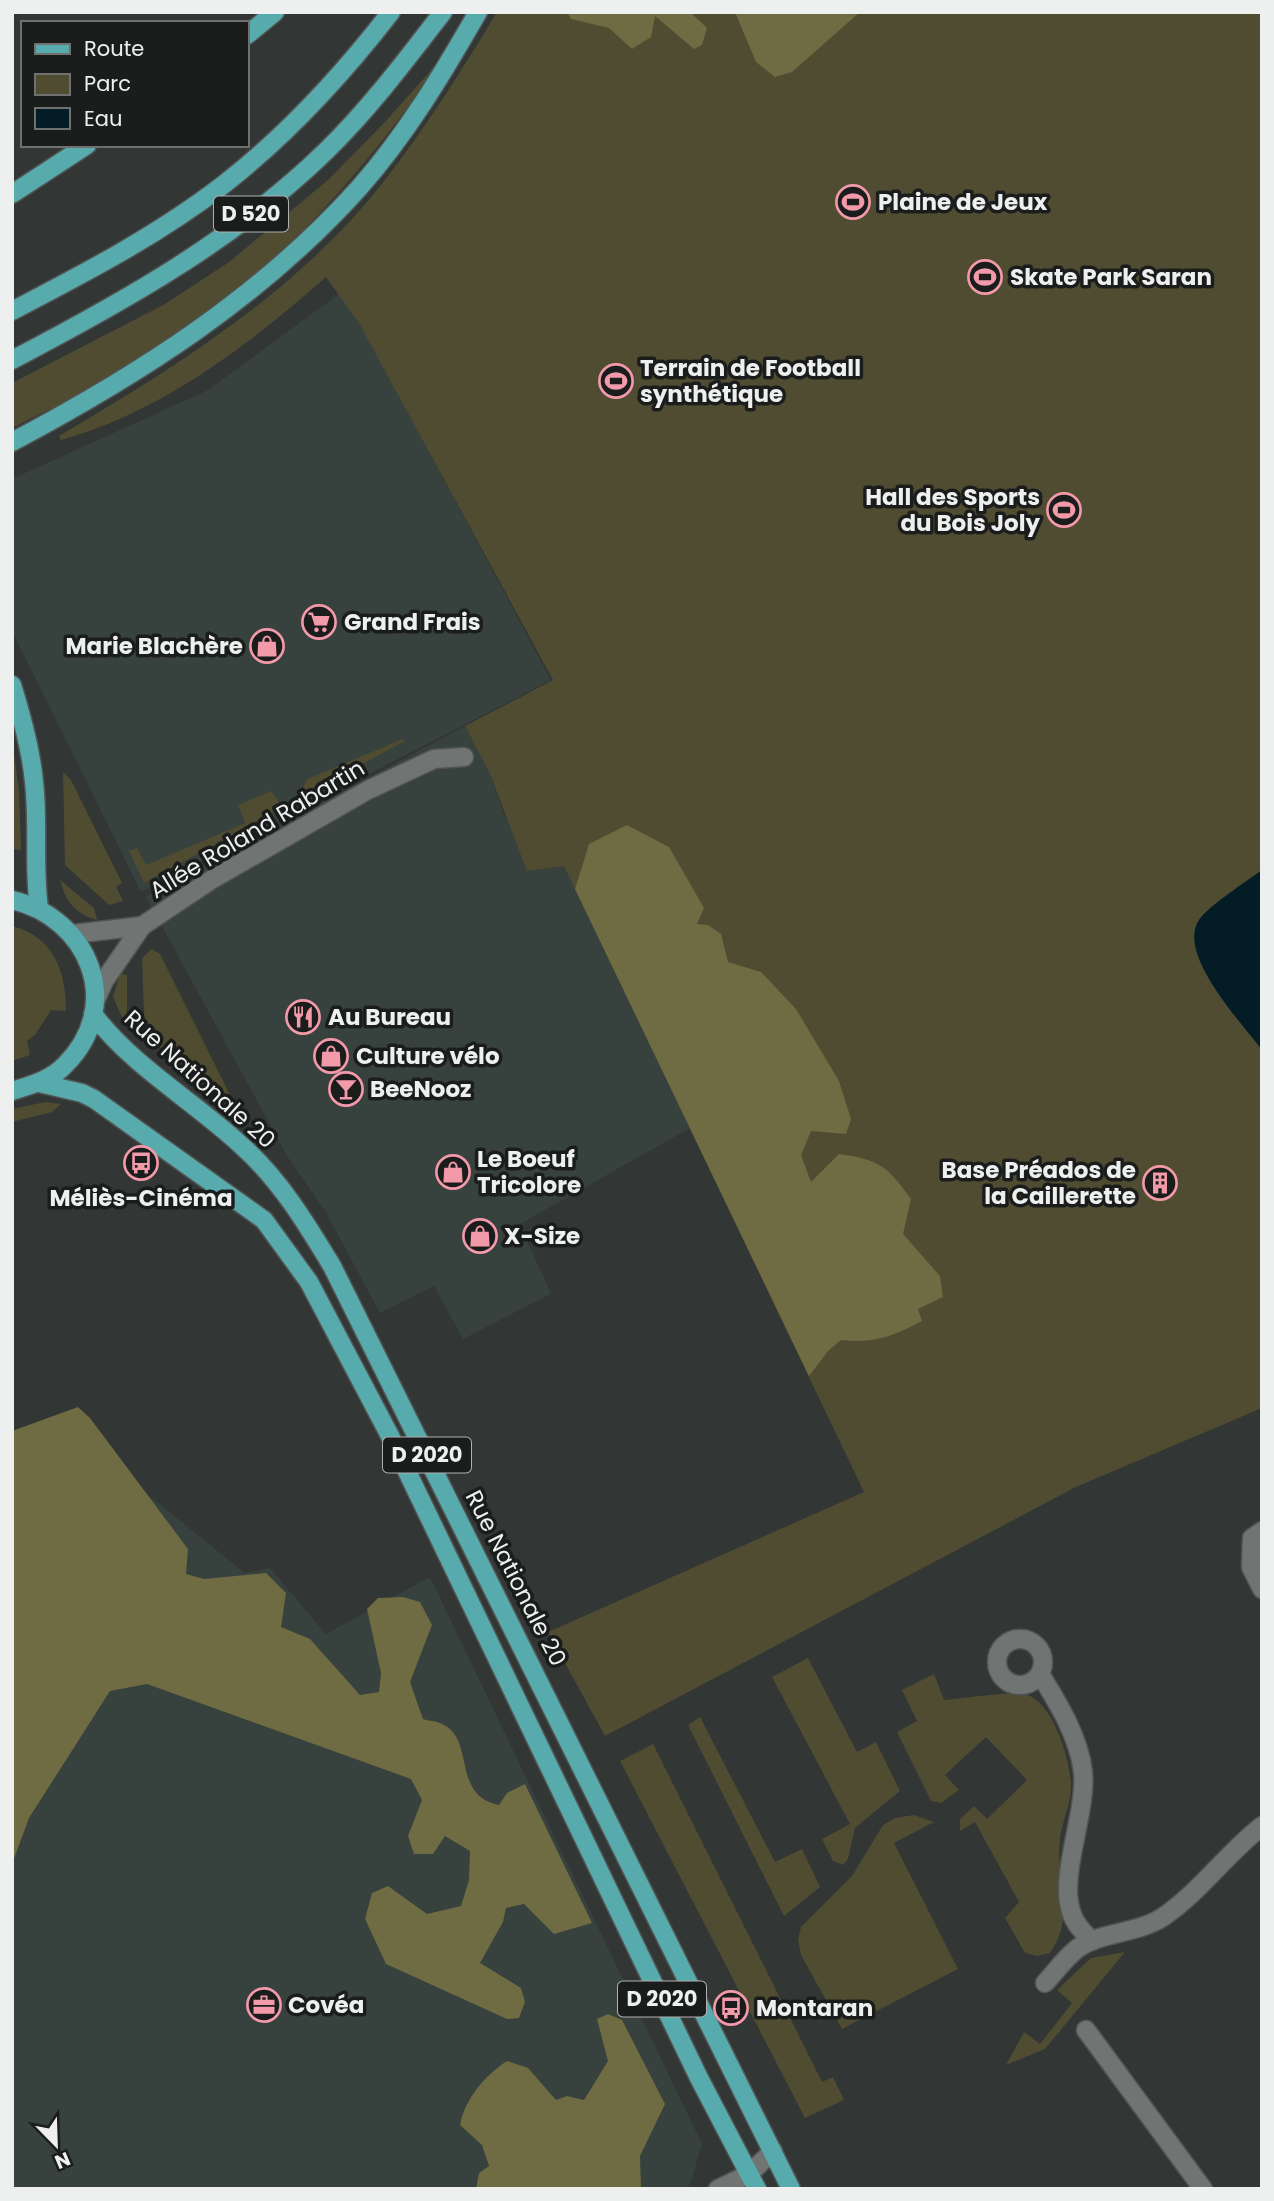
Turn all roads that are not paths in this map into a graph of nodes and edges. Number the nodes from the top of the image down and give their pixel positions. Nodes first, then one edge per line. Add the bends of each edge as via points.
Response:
1 (275, 12) edge
2 (391, 12) edge
3 (443, 12) edge
4 (478, 12) edge
5 (248, 34) edge
6 (84, 147) edge
7 (12, 194) edge
8 (12, 311) edge
9 (12, 360) edge
10 (12, 442) edge
11 (12, 685) edge
12 (464, 757) dead end
13 (12, 900) edge
14 (39, 908) junction
15 (142, 926) junction
16 (73, 934) junction
17 (94, 1008) junction
18 (39, 1083) junction
19 (12, 1091) edge
20 (1262, 1531) edge
21 (1262, 1589) edge
22 (1040, 1674) dead end
23 (1262, 1826) edge
24 (1092, 1941) junction
25 (1045, 1983) dead end
26 (1086, 2030) dead end
27 (774, 2151) junction
28 (753, 2182) edge
29 (718, 2189) edge
30 (792, 2189) edge
31 (1203, 2189) edge

1 - 5 main road
2 - 8 main road, D 520 via 356,57 224,184 122,253
3 - 9 main road, D 520 via 326,151 247,217 176,268
4 - 10 main road via 416,115 360,187 304,246 205,328 120,383
6 - 7 main road
11 - 14 main road via 34,783
12 - 15 street, Allée Roland Rabartin via 434,759 398,775 211,880
13 - 14 main road, Rue Nationale 20
14 - 16 main road, Rue Nationale 20
15 - 16 street, Allée Roland Rabartin
15 - 17 street via 104,981
16 - 17 main road, Rue Nationale 20 via 93,977
17 - 18 main road, Rue Nationale 20 via 83,1042 64,1066
17 - 27 main road, Rue Nationale 20 / D 2020 via 132,1055 243,1147 282,1189 332,1266
18 - 19 main road, Rue Nationale 20
18 - 28 main road, D 2020 via 94,1099 264,1220 292,1255 390,1436
20 - 21 street via 1252,1538 1251,1567
22 - 24 street via 1062,1710 1083,1770 1070,1871 1070,1909
23 - 24 street via 1165,1915 1142,1929
24 - 25 street via 1077,1949
26 - 31 street
27 - 28 street
27 - 30 main road, Rue Nationale 20 / D 2020
28 - 29 street

